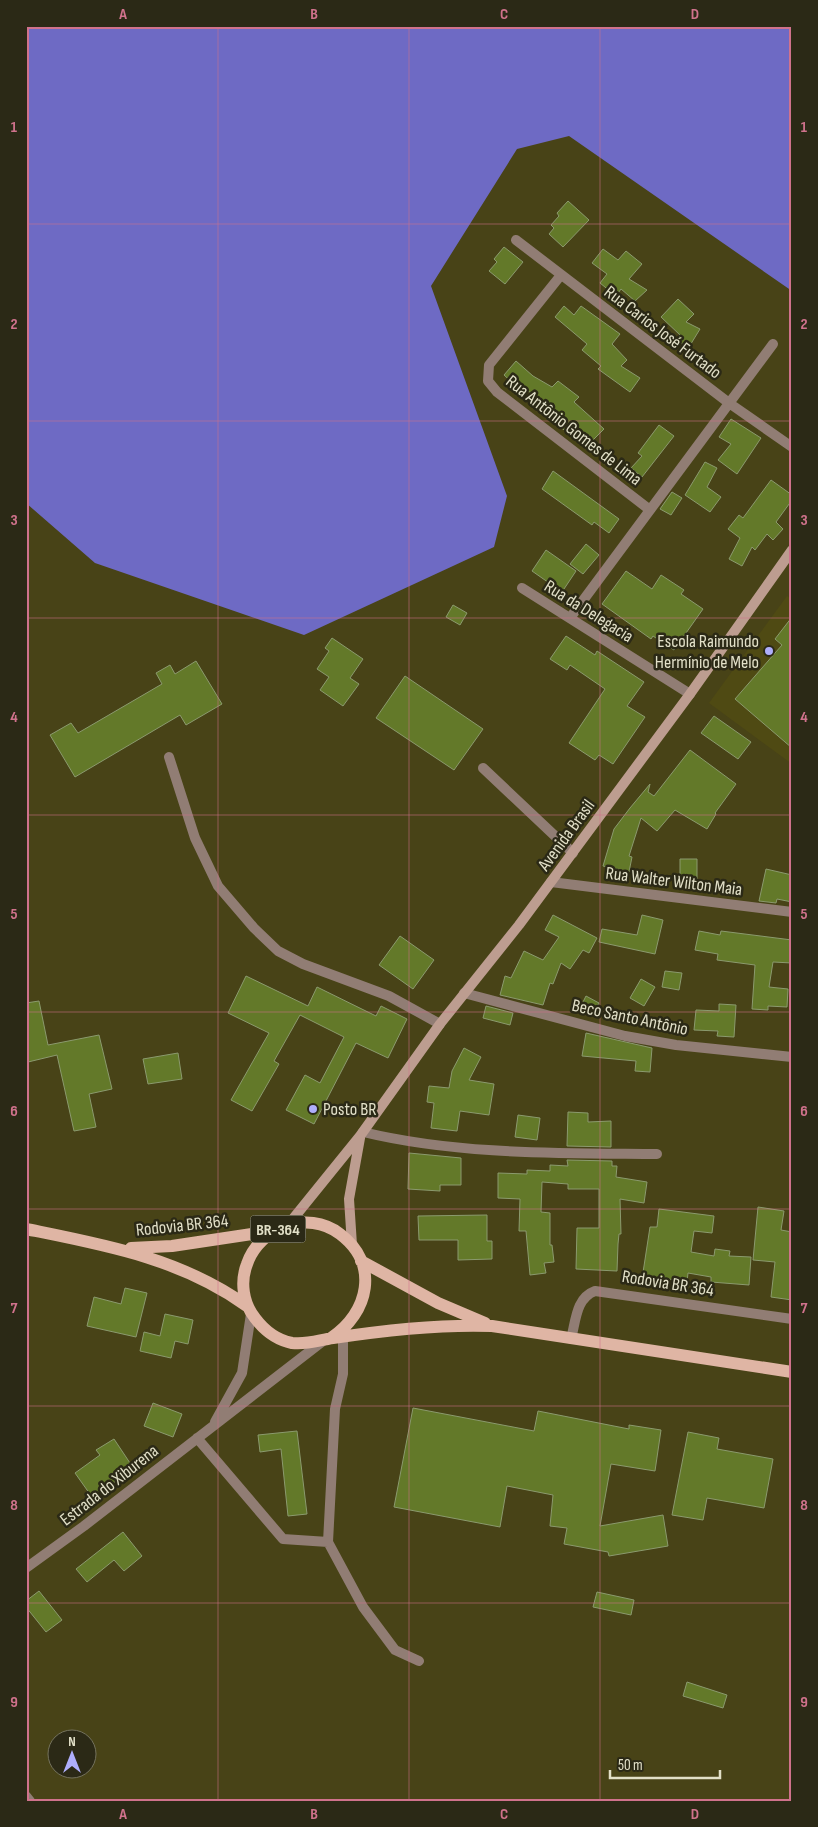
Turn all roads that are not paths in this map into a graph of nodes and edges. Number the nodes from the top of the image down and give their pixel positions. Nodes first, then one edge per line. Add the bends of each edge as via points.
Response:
1 (516, 240) dead end
2 (561, 274) junction
3 (773, 344) dead end
4 (729, 403) junction
5 (792, 448) edge
6 (650, 510) junction
7 (792, 550) edge
8 (522, 588) dead end
9 (570, 618) junction
10 (690, 694) junction
11 (169, 757) dead end
12 (482, 768) dead end
13 (573, 853) junction
14 (552, 882) junction
15 (792, 912) edge
16 (464, 993) junction
17 (440, 1024) junction
18 (792, 1058) edge
19 (362, 1134) junction
20 (657, 1154) dead end
21 (288, 1225) junction
22 (26, 1229) edge
23 (274, 1231) junction
24 (352, 1246) junction
25 (123, 1248) junction
26 (361, 1261) junction
27 (249, 1310) junction
28 (792, 1319) edge
29 (492, 1326) junction
30 (571, 1338) junction
31 (332, 1339) junction
32 (792, 1372) edge
33 (212, 1427) junction
34 (197, 1438) junction
35 (328, 1542) junction
36 (26, 1568) edge
37 (419, 1661) dead end
38 (26, 1796) edge
39 (30, 1801) edge

1 - 2 street, Rua Carios José Furtado
2 - 4 street, Rua Carios José Furtado
2 - 6 street, Rua Antônio Gomes de Lima via 489,365 488,380 497,392
3 - 4 street
4 - 5 street, Rua Carios José Furtado
4 - 6 street
6 - 9 street
7 - 10 street, Avenida Brasil
8 - 9 street, Rua da Delegacia
9 - 10 street, Rua da Delegacia
10 - 13 street, Avenida Brasil
11 - 17 street via 195,838 218,886 254,928 278,951 303,964 389,996
12 - 13 street
13 - 14 street, Avenida Brasil
14 - 15 street, Rua Walter Wilton Maia
14 - 16 street, Avenida Brasil
16 - 17 street, Avenida Brasil
16 - 18 street, Beco Santo Antônio via 624,1036 676,1046
17 - 19 street, Avenida Brasil
19 - 20 street via 434,1145 543,1153
19 - 21 street, Avenida Brasil
19 - 24 street, Avenida Brasil via 349,1199
21 - 23 main road, Rodovia BR 364 / BR-364
21 - 24 main road, Rodovia BR 364 / BR-364 via 306,1222 323,1226 339,1233
22 - 25 main road, Rodovia BR 364 / BR-364
23 - 25 main road, Rodovia BR 364 / BR-364 via 172,1246
23 - 27 main road, Rodovia BR 364 / BR-364 via 260,1241 244,1272 243,1289
24 - 26 main road, Rodovia BR 364 / BR-364
25 - 27 main road, Rodovia BR 364 / BR-364 via 206,1279
26 - 29 main road, Rodovia BR 364 / BR-364 via 438,1303
26 - 31 main road, Rodovia BR 364 / BR-364 via 365,1291 361,1305 344,1330
27 - 31 main road, Rodovia BR 364 / BR-364 via 261,1327 275,1337 307,1344
27 - 33 street, Estrada do Xiburena via 242,1373
28 - 30 street, Rodovia BR 364 via 595,1291 581,1300
29 - 30 main road, Rodovia BR 364 / BR-364
29 - 31 main road, Rodovia BR 364 / BR-364 via 450,1324
30 - 32 main road, Rodovia BR 364 / BR-364
31 - 33 street, Estrada do Xiburena
31 - 35 street via 343,1374 336,1409
33 - 34 street, Estrada do Xiburena
34 - 35 street via 283,1539
34 - 36 street, Estrada do Xiburena
35 - 37 street via 363,1607 395,1650
38 - 39 street

